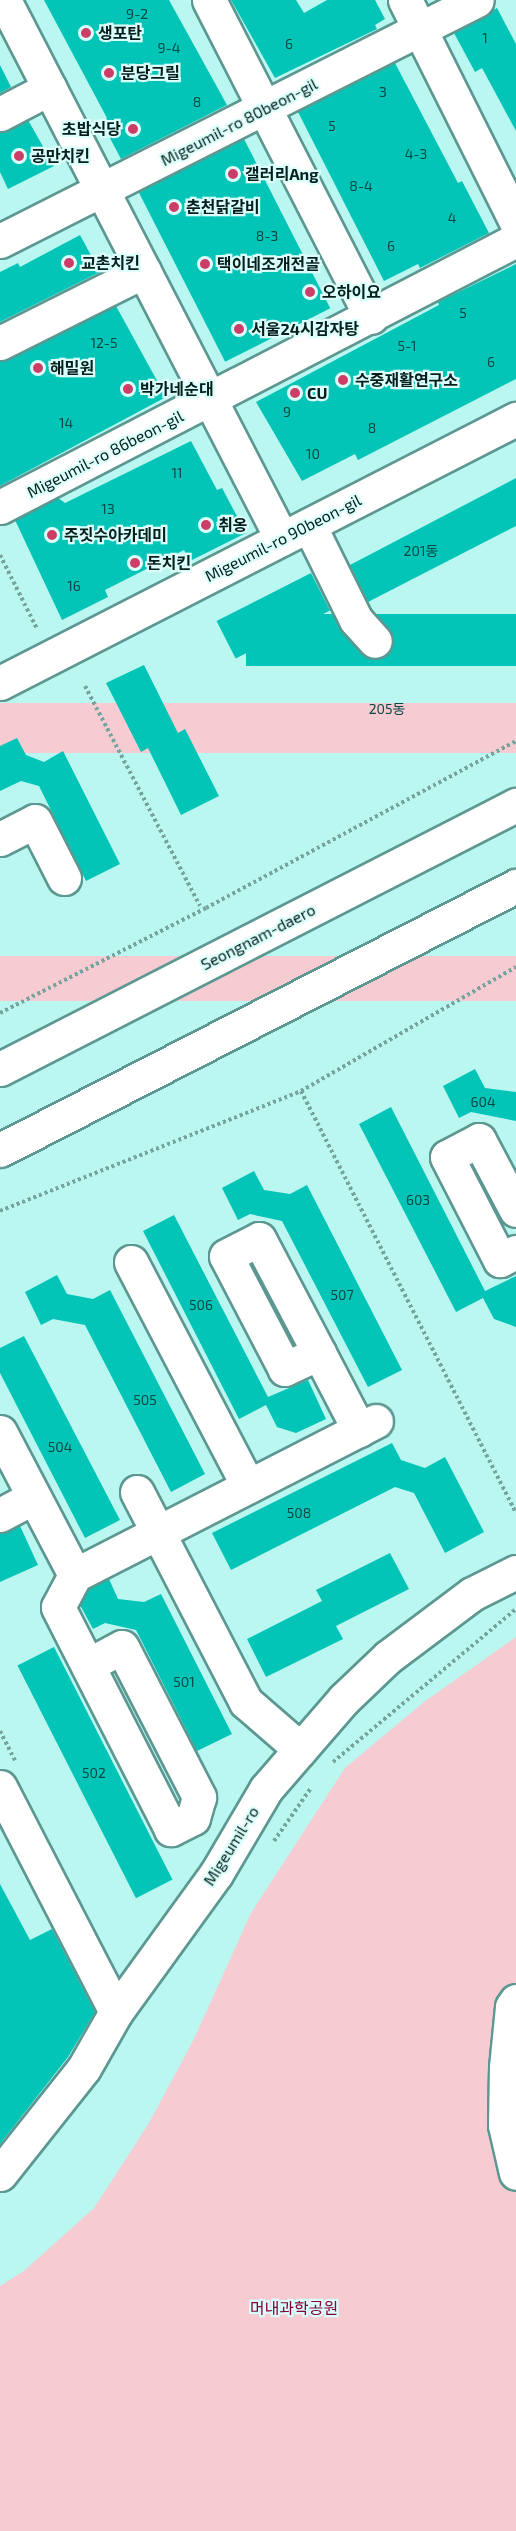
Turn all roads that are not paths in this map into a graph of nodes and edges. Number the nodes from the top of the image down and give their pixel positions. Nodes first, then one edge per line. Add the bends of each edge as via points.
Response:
1 (4, 0) edge
2 (209, 0) edge
3 (405, 0) edge
4 (477, 0) edge
5 (420, 29) junction
6 (50, 88) junction
7 (265, 110) junction
8 (0, 114) edge
9 (103, 192) junction
10 (516, 222) edge
11 (516, 240) edge
12 (0, 241) edge
13 (144, 272) junction
14 (371, 317) junction
15 (0, 343) edge
16 (211, 401) junction
17 (516, 419) edge
18 (0, 507) edge
19 (295, 532) junction
20 (375, 641) dead end
21 (0, 682) edge
22 (516, 805) edge
23 (0, 838) edge
24 (64, 878) dead end
25 (516, 886) edge
26 (0, 1069) edge
27 (0, 1150) edge
28 (516, 1210) edge
29 (516, 1252) edge
30 (131, 1262) dead end
31 (319, 1353) dead end
32 (0, 1432) edge
33 (248, 1486) junction
34 (137, 1492) dead end
35 (34, 1497) junction
36 (0, 1515) edge
37 (157, 1532) junction
38 (516, 1572) edge
39 (75, 1575) junction
40 (88, 1665) junction
41 (300, 1749) junction
42 (0, 1787) edge
43 (516, 2001) edge
44 (116, 2012) junction
45 (516, 2173) edge
46 (0, 2174) edge

1 - 6 street
2 - 7 street
3 - 5 street
4 - 5 street, Migeumil-ro 80beon-gil
5 - 7 street, Migeumil-ro 80beon-gil
5 - 10 street
6 - 8 street
6 - 9 street
7 - 9 street, Migeumil-ro 80beon-gil
7 - 14 street
9 - 12 street, Migeumil-ro 80beon-gil
9 - 13 street
11 - 14 street, Migeumil-ro 86beon-gil
13 - 15 street
13 - 16 street
14 - 16 street, Migeumil-ro 86beon-gil
16 - 18 street, Migeumil-ro 86beon-gil
16 - 19 street
17 - 19 street, Migeumil-ro 90beon-gil
19 - 20 street
19 - 21 street, Migeumil-ro 90beon-gil
22 - 26 street, Seongnam-daero
23 - 24 street via 35,821
25 - 27 street
28 - 29 street via 479,1140 447,1157 500,1260
30 - 33 street
31 - 33 street via 368,1425
32 - 35 street
33 - 37 street
34 - 37 street
35 - 36 street
35 - 39 street
37 - 39 street
37 - 41 street via 246,1702
38 - 41 street, Migeumil-ro via 472,1594 404,1644 344,1699
39 - 40 street via 58,1607
40 - 40 street via 171,1829 193,1818 199,1797 122,1647
41 - 44 street, Migeumil-ro via 266,1789 216,1874
42 - 44 street
43 - 45 street via 512,2007 506,2067 505,2113
44 - 46 street, Migeumil-ro via 84,2068

